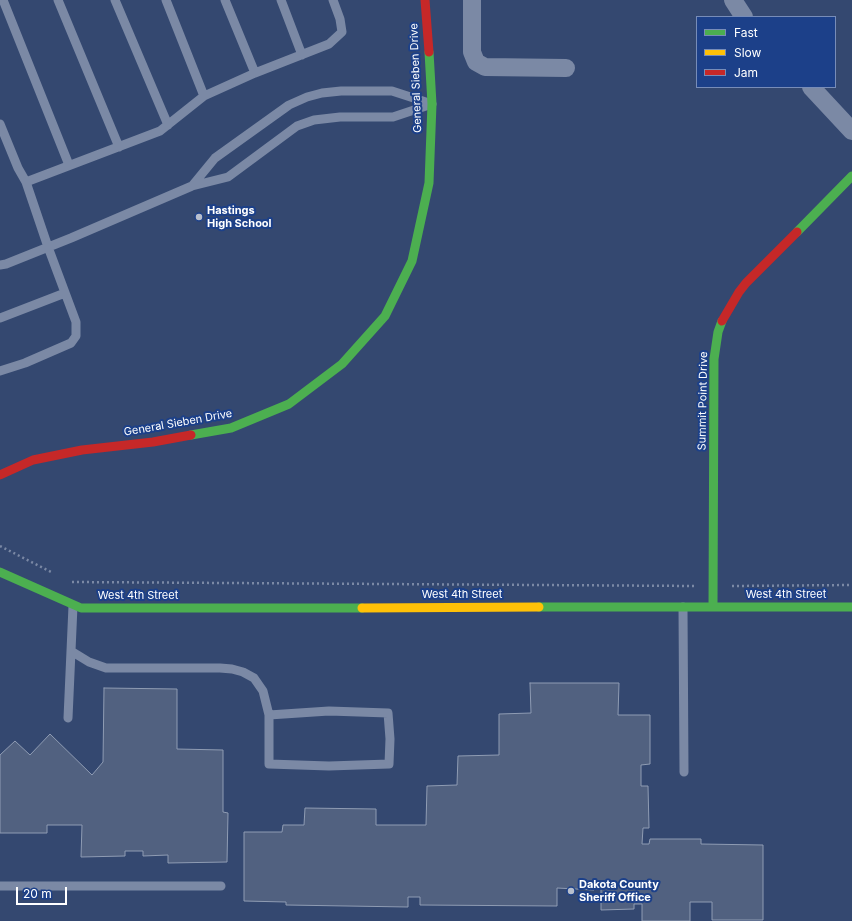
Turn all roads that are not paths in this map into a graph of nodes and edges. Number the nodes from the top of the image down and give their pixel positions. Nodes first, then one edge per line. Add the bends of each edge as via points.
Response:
1 (3, 0) edge
2 (58, 0) edge
3 (115, 0) edge
4 (166, 0) edge
5 (225, 0) edge
6 (281, 0) edge
7 (333, 0) edge
8 (424, 0) edge
9 (472, 0) edge
10 (733, 0) edge
11 (743, 16) edge
12 (302, 55) junction
13 (566, 68) dead end
14 (255, 73) junction
15 (812, 88) edge
16 (204, 96) junction
17 (432, 104) junction
18 (0, 124) edge
19 (168, 125) junction
20 (852, 131) edge
21 (118, 147) junction
22 (69, 165) junction
23 (852, 176) edge
24 (26, 182) junction
25 (192, 186) junction
26 (48, 247) junction
27 (0, 265) edge
28 (65, 293) junction
29 (0, 318) edge
30 (0, 371) edge
31 (0, 475) edge
32 (0, 572) edge
33 (73, 604) junction
34 (683, 607) junction
35 (713, 607) junction
36 (852, 607) edge
37 (71, 651) junction
38 (269, 715) junction
39 (68, 718) dead end
40 (684, 772) dead end
41 (0, 886) edge
42 (221, 886) dead end

1 - 22 lane
2 - 21 lane
3 - 19 lane
4 - 16 lane
5 - 14 lane
6 - 12 lane
7 - 12 lane via 342,32 329,44
8 - 17 street, General Sieben Drive
9 - 13 street via 472,52 476,62 485,67
10 - 11 street
12 - 14 lane
14 - 16 lane
15 - 20 street
16 - 19 lane
17 - 25 lane via 393,117 340,117 314,120 297,126 228,177
17 - 25 lane via 392,91 322,92 307,97 289,105 215,158
17 - 31 street, General Sieben Drive via 429,183 412,261 385,316 342,364 289,404 231,428 153,442 82,450 33,460
18 - 24 lane
19 - 21 lane via 160,131
21 - 22 lane
22 - 24 lane
23 - 35 street, Summit Point Drive via 746,283 723,318 718,332 714,359
24 - 26 lane
25 - 26 lane
26 - 27 lane
26 - 28 lane
28 - 29 lane
28 - 30 lane via 76,322 76,336 71,343
32 - 33 street, West 4th Street
33 - 34 street, West 4th Street via 81,608
33 - 37 lane
34 - 35 street, West 4th Street
34 - 40 lane
35 - 36 street, West 4th Street
37 - 38 lane via 89,662 106,668 220,668 243,672 254,678 263,691
37 - 39 lane
38 - 38 lane via 269,764 389,764 388,713 329,711
41 - 42 lane

